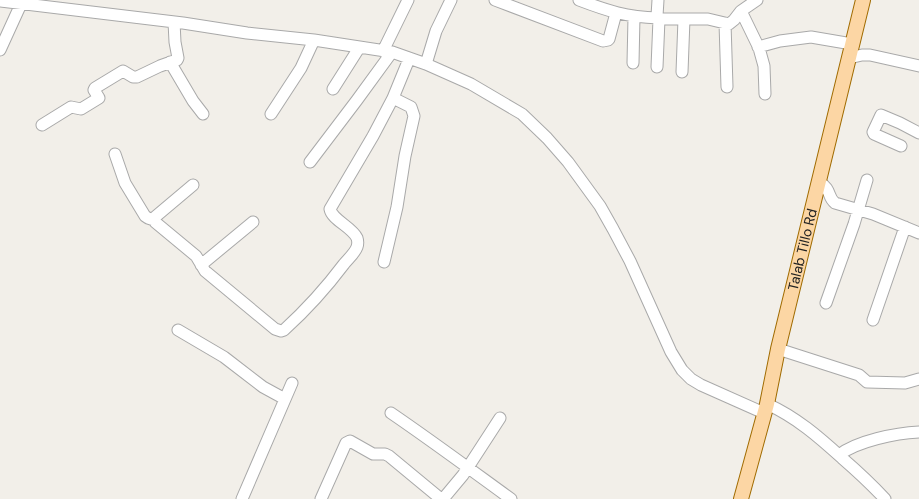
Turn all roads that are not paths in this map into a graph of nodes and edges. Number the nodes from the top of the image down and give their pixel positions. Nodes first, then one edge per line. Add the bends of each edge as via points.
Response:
1 (408, 0) edge
2 (451, 0) edge
3 (495, 0) edge
4 (579, 0) edge
5 (658, 0) edge
6 (755, 0) edge
7 (863, 0) edge
8 (0, 1) edge
9 (21, 4) junction
10 (741, 10) junction
11 (616, 13) junction
12 (634, 17) junction
13 (659, 19) junction
14 (684, 19) junction
15 (174, 22) junction
16 (725, 23) junction
17 (314, 40) junction
18 (852, 44) junction
19 (758, 47) junction
20 (359, 48) junction
21 (0, 50) edge
22 (387, 52) junction
23 (848, 58) junction
24 (409, 59) junction
25 (170, 62) junction
26 (633, 63) dead end
27 (426, 64) junction
28 (657, 66) dead end
29 (919, 66) edge
30 (682, 72) dead end
31 (727, 88) dead end
32 (333, 89) dead end
33 (765, 94) dead end
34 (393, 98) junction
35 (204, 114) dead end
36 (271, 114) dead end
37 (42, 125) dead end
38 (919, 133) edge
39 (901, 146) dead end
40 (116, 154) dead end
41 (310, 162) dead end
42 (867, 180) dead end
43 (819, 182) junction
44 (193, 185) dead end
45 (856, 216) junction
46 (154, 220) junction
47 (253, 222) dead end
48 (904, 232) junction
49 (919, 233) edge
50 (384, 262) dead end
51 (201, 265) junction
52 (826, 303) dead end
53 (873, 320) dead end
54 (178, 330) dead end
55 (778, 350) junction
56 (919, 379) edge
57 (292, 383) dead end
58 (285, 399) junction
59 (765, 408) junction
60 (391, 414) dead end
61 (500, 418) dead end
62 (919, 432) edge
63 (839, 455) junction
64 (465, 471) junction
65 (242, 499) edge
66 (321, 499) edge
67 (442, 499) edge
68 (511, 499) edge
69 (741, 499) edge
70 (885, 499) edge

1 - 22 street
2 - 27 street via 439,24
3 - 11 street via 603,41 609,39
4 - 11 street
5 - 13 street
6 - 10 street
7 - 18 main road, Talab Tillo Rd
8 - 9 street
9 - 15 street
9 - 21 street
10 - 16 street via 731,23
10 - 19 street
11 - 12 street
12 - 13 street
12 - 26 street
13 - 14 street
13 - 28 street
14 - 16 street via 708,19
14 - 30 street
15 - 17 street
15 - 25 street via 178,58
16 - 31 street
17 - 20 street
17 - 36 street via 301,68
18 - 19 street via 811,37
18 - 23 main road, Talab Tillo Rd
19 - 33 street via 764,66
20 - 22 street
20 - 32 street
22 - 24 street
22 - 41 street via 357,100
23 - 29 street via 870,55
23 - 43 main road, Talab Tillo Rd
24 - 27 street
24 - 34 street
25 - 35 street
25 - 37 street via 137,77 123,71 95,88 98,98 84,108 71,107
27 - 59 street via 470,84 516,110 547,138 600,206 682,370 701,385
34 - 50 street via 411,107 414,116
34 - 51 street via 330,209 354,232 358,241 356,248 333,278 284,330 275,329
38 - 39 street via 882,115 874,134
40 - 46 street via 129,191 145,216
42 - 45 street
43 - 45 street via 828,188 835,203
43 - 55 main road, Talab Tillo Rd
44 - 46 street
45 - 48 street via 873,214
45 - 52 street
46 - 51 street via 196,256
47 - 51 street
48 - 49 street
48 - 53 street
54 - 58 street via 224,357
55 - 56 street via 859,376 867,382 905,383
55 - 59 main road, Talab Tillo Rd
57 - 58 street
58 - 65 street
59 - 63 street via 791,416
59 - 69 main road, Talab Tillo Rd
60 - 64 street via 453,456
61 - 64 street
62 - 63 street via 861,444
63 - 70 street
64 - 67 street
64 - 68 street
66 - 67 street via 346,443 350,441 373,454 389,456

